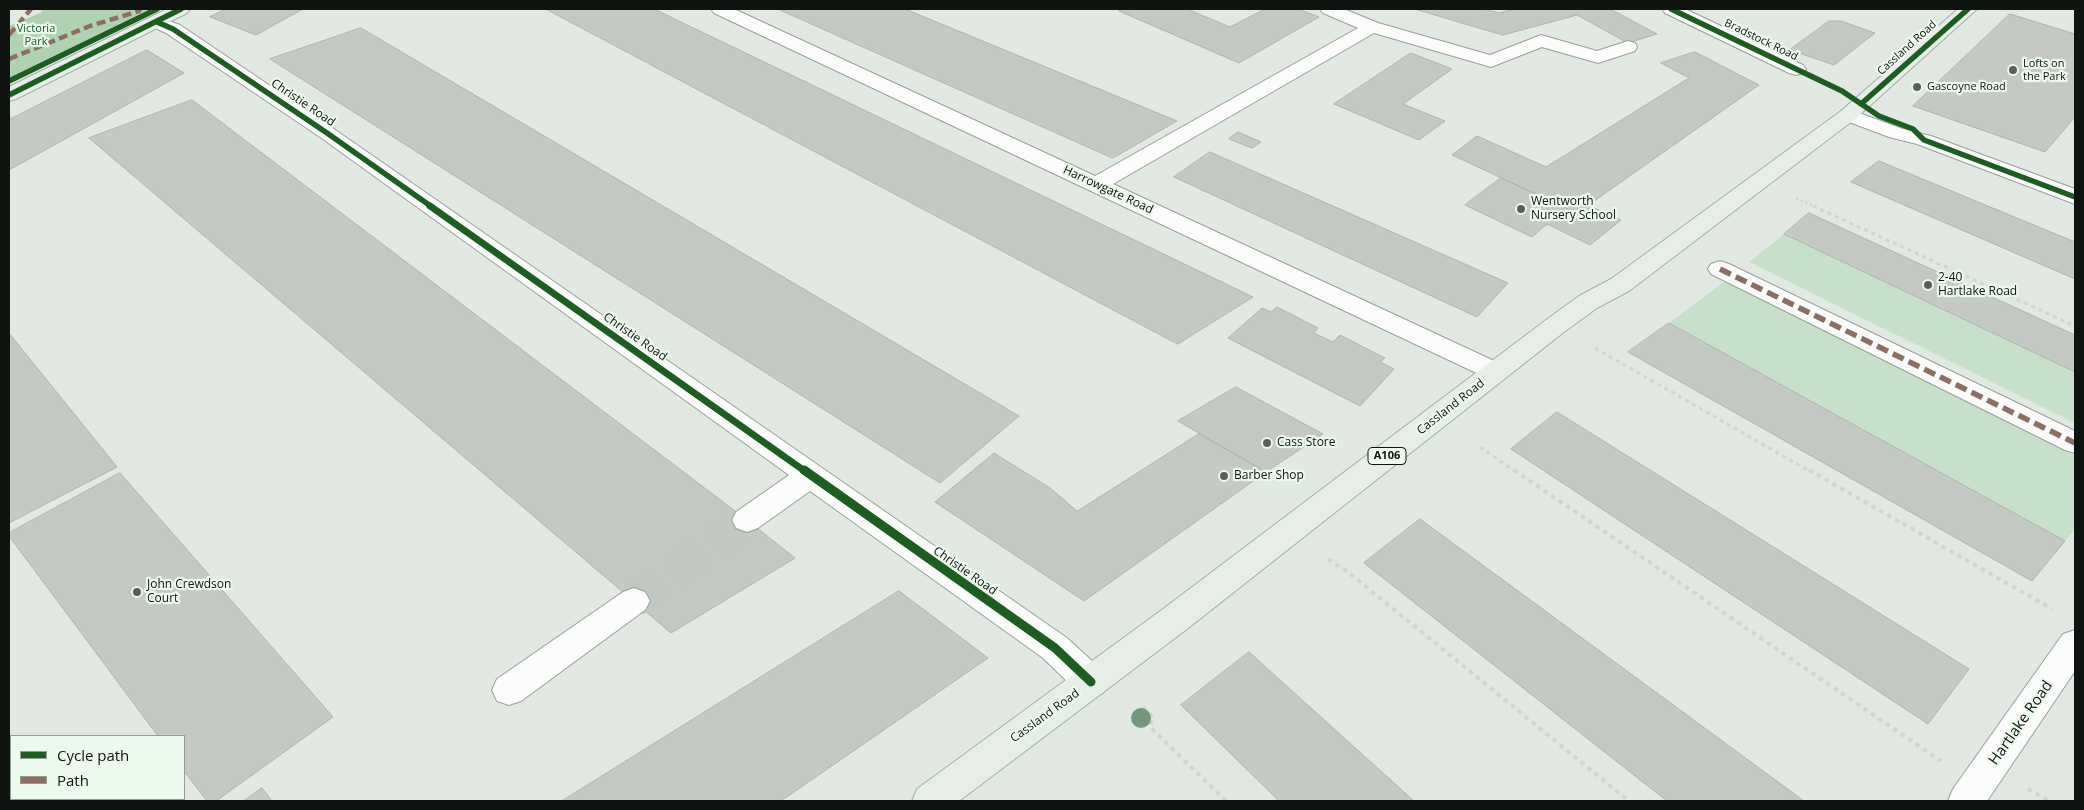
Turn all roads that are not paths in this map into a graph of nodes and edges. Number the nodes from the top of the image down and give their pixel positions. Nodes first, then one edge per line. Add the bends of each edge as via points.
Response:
1 (181, 9) edge
2 (720, 9) edge
3 (1329, 9) edge
4 (1671, 9) edge
5 (1968, 9) edge
6 (157, 22) junction
7 (1372, 27) junction
8 (1628, 47) dead end
9 (1796, 69) dead end
10 (9, 96) edge
11 (1848, 115) junction
12 (1098, 184) junction
13 (2075, 197) edge
14 (1720, 269) dead end
15 (1496, 372) junction
16 (2075, 443) edge
17 (811, 475) junction
18 (747, 520) tunnel mouth
19 (634, 601) tunnel mouth
20 (2075, 644) edge
21 (1091, 682) junction
22 (509, 690) dead end
23 (1972, 793) edge
24 (930, 801) edge

1 - 6 main road
2 - 12 street, Harrowgate Road
3 - 7 street
4 - 9 street, Bradstock Road
5 - 11 main road, Cassland Road / A106
6 - 10 main road
6 - 17 street, Christie Road via 327,133
7 - 8 street via 1491,61 1541,41 1598,57
7 - 12 street
11 - 13 street
11 - 15 main road, Cassland Road / A106 via 1620,285 1588,302
12 - 15 street, Harrowgate Road
14 - 16 street
15 - 21 main road, Cassland Road / A106
17 - 18 street
17 - 21 street, Christie Road via 1055,648
19 - 22 street
20 - 23 street, Hartlake Road
21 - 24 main road, Cassland Road / A106

